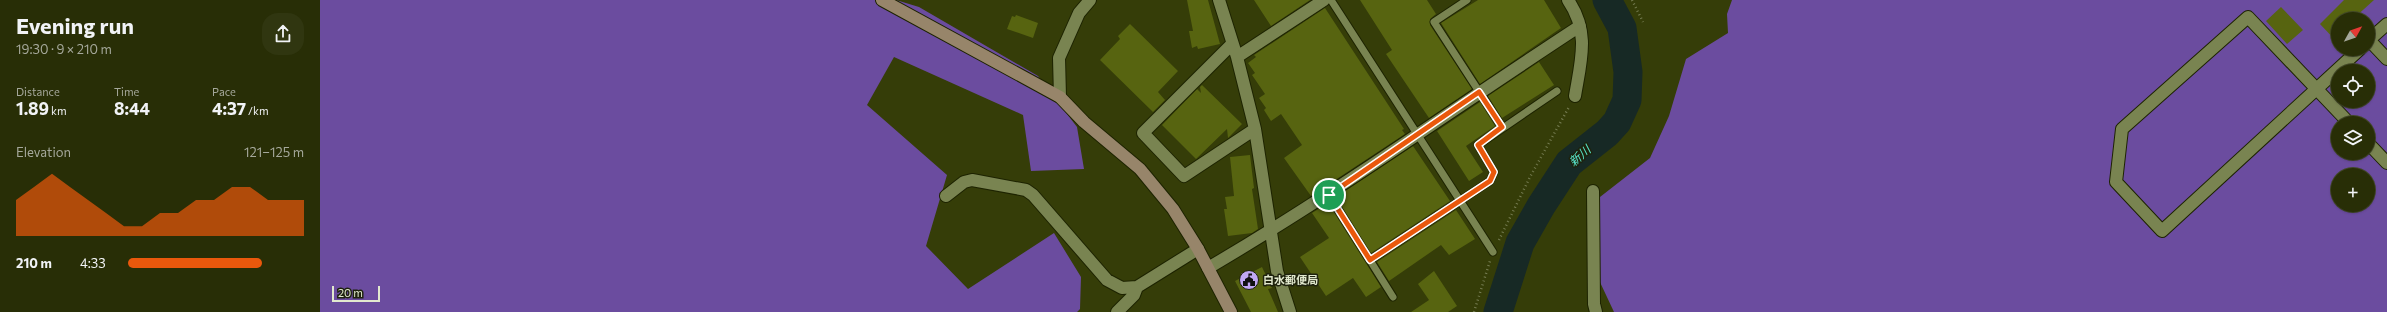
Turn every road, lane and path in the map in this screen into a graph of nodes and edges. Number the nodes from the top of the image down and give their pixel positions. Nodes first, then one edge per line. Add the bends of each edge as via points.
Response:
1 (1090, 0) edge
2 (1219, 0) edge
3 (1324, 0) edge
4 (1331, 0) edge
5 (1467, 0) edge
6 (1568, 0) edge
7 (1632, 0) edge
8 (885, 1) edge
9 (1643, 22) dead end
10 (2387, 24) edge
11 (1580, 26) junction
12 (2375, 35) edge
13 (1232, 44) junction
14 (2375, 46) edge
15 (2353, 56) edge
16 (1237, 57) junction
17 (2387, 59) edge
18 (2317, 90) junction
19 (1557, 91) dead end
20 (1479, 92) junction
21 (1575, 96) joint
22 (1060, 97) junction
23 (2342, 116) edge
24 (1502, 127) junction
25 (1255, 129) junction
26 (1418, 135) junction
27 (2375, 150) edge
28 (2387, 163) edge
29 (1593, 191) dead end
30 (1329, 195) junction
31 (946, 196) dead end
32 (1459, 200) junction
33 (1270, 232) junction
34 (1198, 249) junction
35 (1493, 252) junction
36 (1370, 260) junction
37 (1208, 268) junction
38 (1137, 287) junction
39 (1393, 297) dead end
40 (1117, 312) edge
41 (1231, 312) edge
42 (1290, 312) edge
43 (1474, 312) edge
44 (1596, 312) edge

1 - 22 street via 1079,13 1059,58
2 - 13 street
3 - 16 street
4 - 26 lane
5 - 20 lane via 1434,22
6 - 11 street
7 - 9 path
8 - 22 street
10 - 12 street
11 - 20 street
11 - 21 street via 1584,50
13 - 16 street
13 - 25 street via 1143,133 1184,176
14 - 17 street
15 - 18 street
16 - 25 street
18 - 18 street via 2162,231 2116,182 2122,129 2248,17
18 - 23 street
19 - 24 lane
20 - 24 lane
20 - 26 street
21 - 35 path via 1530,177
22 - 34 street via 1084,122 1140,169 1173,209
24 - 32 lane via 1478,145 1494,172 1490,181
25 - 33 street
26 - 30 street
26 - 32 lane
27 - 28 street
29 - 44 street
30 - 33 street
30 - 36 lane
31 - 38 street via 964,182 972,180 1026,190 1034,195 1107,280 1122,288
32 - 35 lane
32 - 36 lane
33 - 37 street
33 - 42 street
34 - 37 street
34 - 38 street
35 - 43 path
36 - 39 lane
37 - 41 street
38 - 40 street via 1134,295

